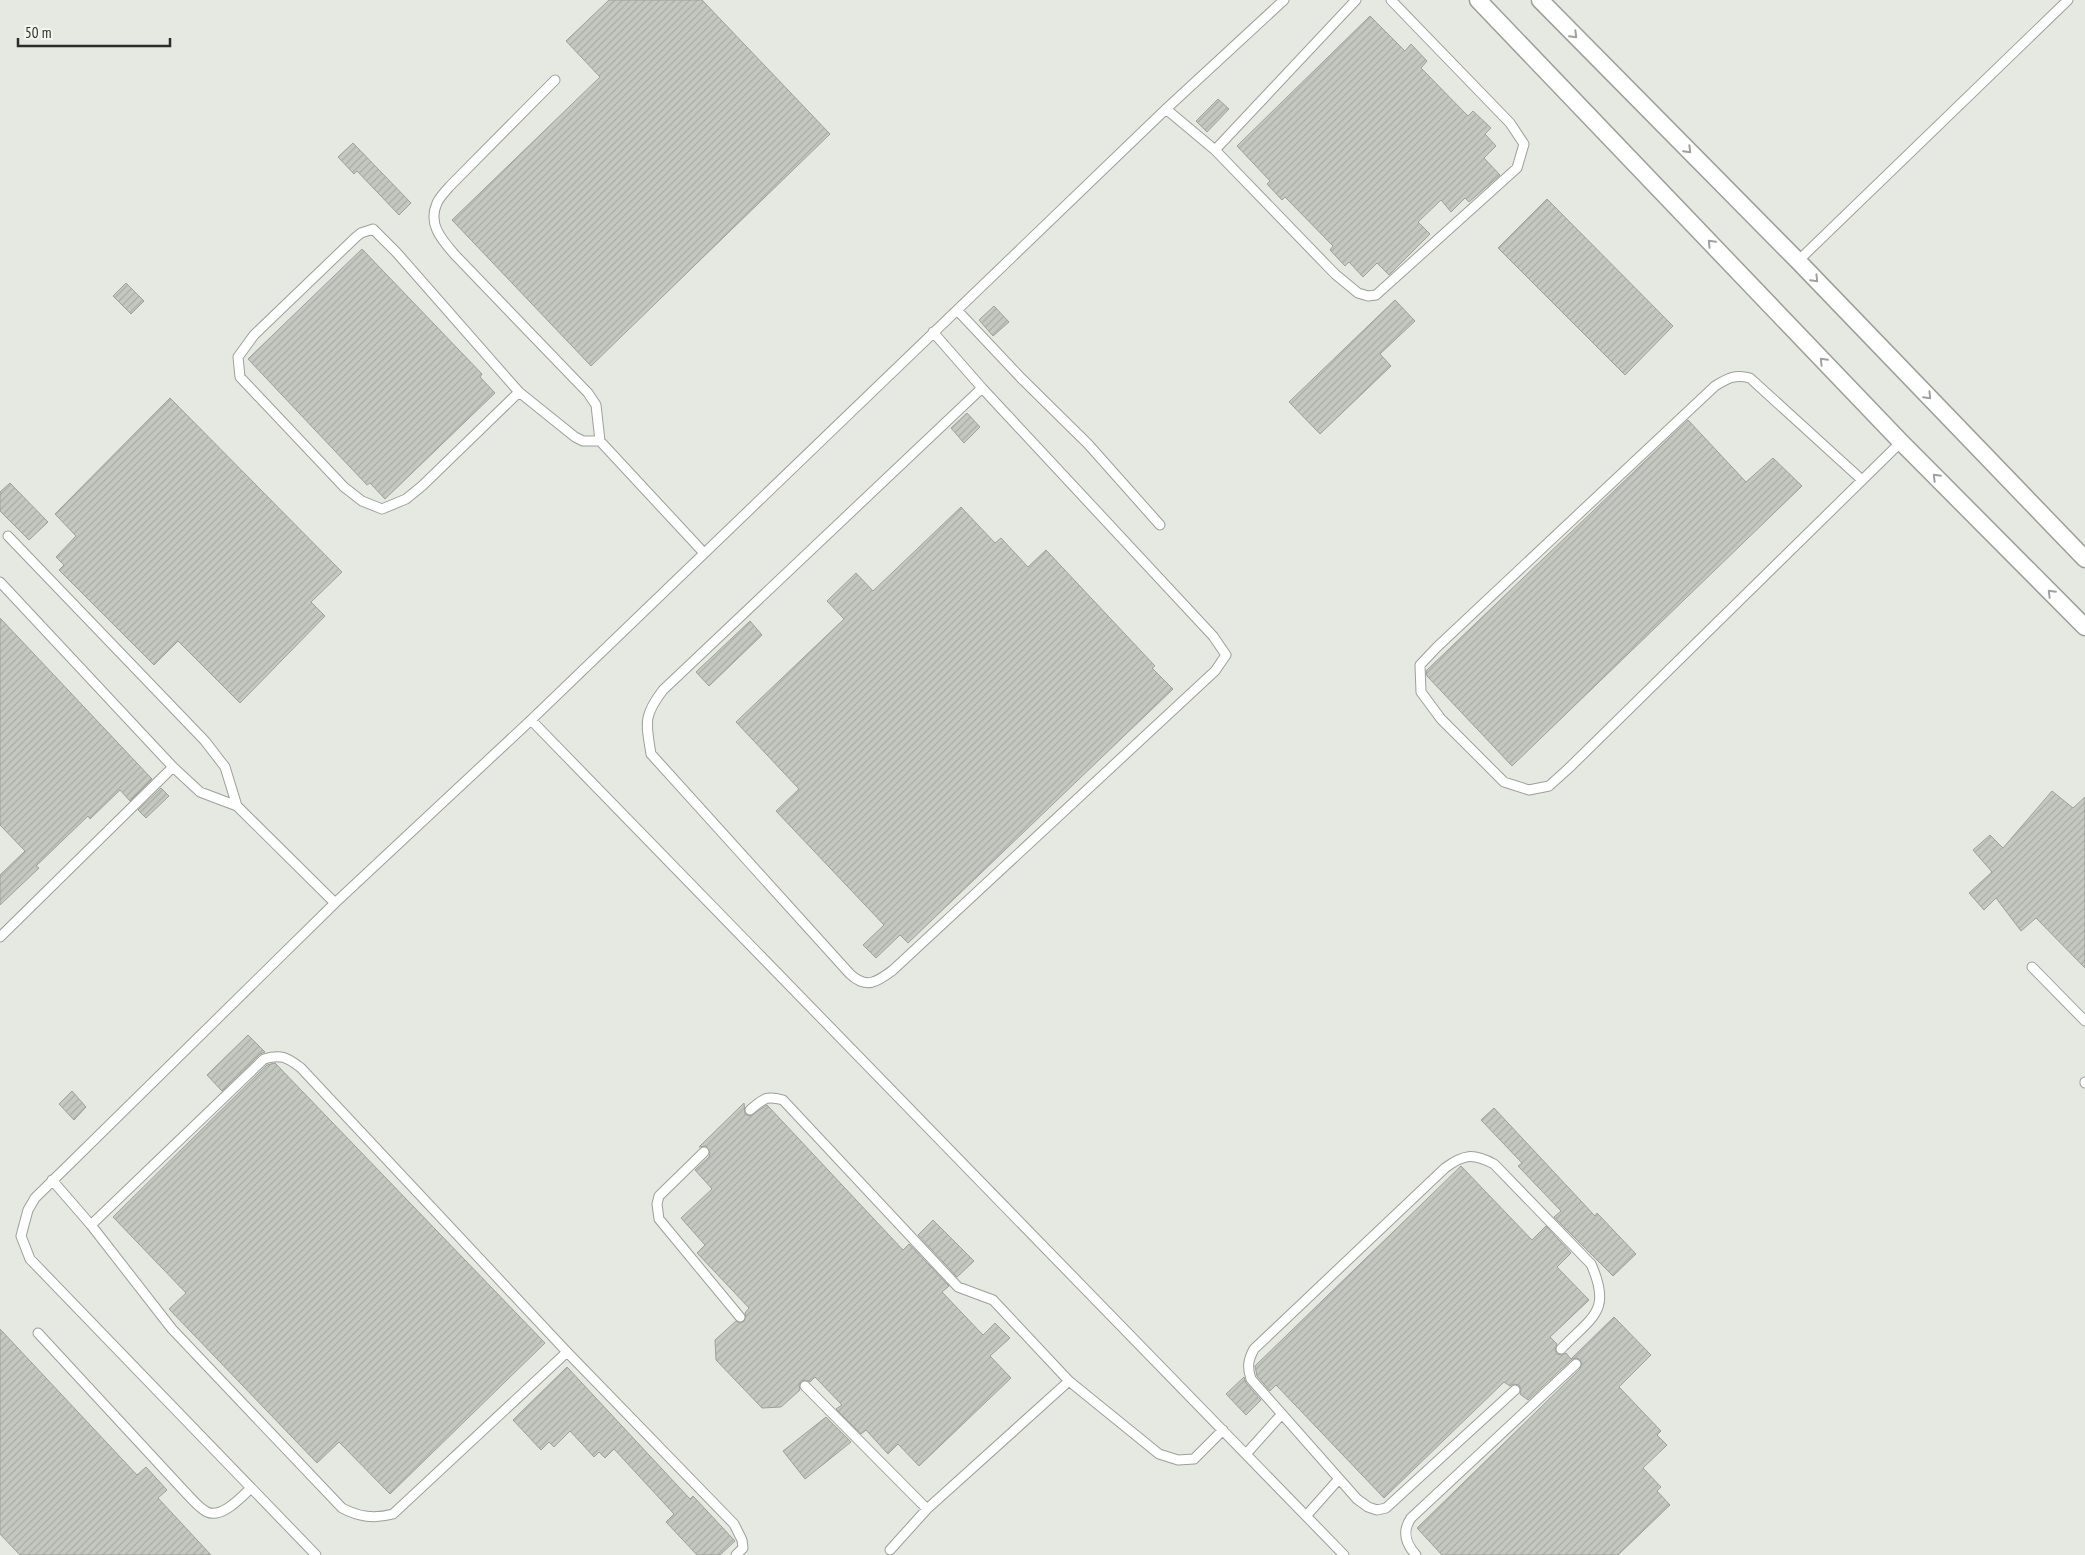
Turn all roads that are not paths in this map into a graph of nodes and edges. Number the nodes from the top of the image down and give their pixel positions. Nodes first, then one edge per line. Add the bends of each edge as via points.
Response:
1 (1284, 0) edge
2 (1356, 0) edge
3 (1391, 0) edge
4 (1478, 0) edge
5 (1540, 0) edge
6 (2068, 0) edge
7 (555, 80) dead end
8 (1166, 108) junction
9 (1215, 150) junction
10 (1798, 261) junction
11 (957, 310) junction
12 (933, 332) junction
13 (982, 388) junction
14 (519, 392) junction
15 (600, 441) junction
16 (1901, 442) junction
17 (1862, 480) junction
18 (1160, 524) dead end
19 (8, 536) dead end
20 (704, 553) junction
21 (2085, 558) edge
22 (0, 582) edge
23 (2085, 627) edge
24 (531, 720) junction
25 (173, 767) junction
26 (237, 806) junction
27 (335, 903) junction
28 (0, 936) edge
29 (2032, 967) dead end
30 (2085, 1021) edge
31 (750, 1110) dead end
32 (704, 1152) dead end
33 (52, 1180) junction
34 (91, 1224) junction
35 (740, 1317) dead end
36 (38, 1333) dead end
37 (1561, 1349) dead end
38 (567, 1352) junction
39 (1576, 1364) dead end
40 (1069, 1381) junction
41 (805, 1386) dead end
42 (1514, 1390) dead end
43 (1281, 1415) junction
44 (1223, 1430) junction
45 (1246, 1454) junction
46 (1338, 1480) junction
47 (251, 1488) junction
48 (927, 1509) junction
49 (1306, 1516) junction
50 (890, 1550) dead end
51 (316, 1555) edge
52 (736, 1555) edge
53 (1344, 1555) edge
54 (1416, 1555) edge

1 - 8 lane
2 - 9 lane
3 - 9 lane via 1510,123 1524,144 1517,168 1376,295 1358,292 1335,274
16 -> 4 street
5 -> 10 street
6 - 10 lane
7 - 15 lane via 449,187 437,203 434,221 439,236 456,256 588,393 596,405
8 - 9 lane
8 - 11 lane
10 -> 21 street
11 - 12 lane
11 - 18 lane via 1088,444
12 - 13 lane
12 - 20 lane
13 - 13 lane via 1213,636 1226,655 1215,671 893,970 877,982 865,983 850,974 651,754 647,716 664,690
14 - 14 lane via 373,230 361,233 349,243 254,335 238,357 240,377 327,470 362,501 382,509 406,500 417,491
14 - 15 lane via 575,437 584,441
15 - 20 lane
16 - 17 lane
23 -> 16 street
17 - 17 lane via 1750,378 1731,376 1715,386 1437,647 1420,665 1421,692 1441,719 1504,782 1529,790 1549,786
19 - 26 lane via 205,741 225,767
20 - 24 lane
22 - 25 lane
24 - 27 lane
24 - 44 lane
25 - 26 lane via 200,792
25 - 28 lane
26 - 27 lane
27 - 33 lane
29 - 30 lane
31 - 40 lane via 764,1098 771,1096 783,1100 958,1287 994,1300
32 - 35 lane via 659,1196 659,1219
33 - 34 lane
33 - 47 lane via 35,1198 24,1222 22,1236 30,1259
34 - 38 lane via 264,1059 276,1055 290,1059 301,1068
34 - 38 lane via 172,1329 342,1508 354,1515 382,1517 393,1514
36 - 47 lane via 203,1509 209,1513 226,1509
37 - 43 lane via 1596,1313 1602,1300 1591,1264 1494,1164 1470,1156 1457,1159 1254,1349 1247,1369 1251,1379
38 - 52 lane via 734,1524 743,1548
39 - 54 lane via 1411,1518 1405,1526 1405,1536
40 - 44 lane via 1158,1454 1178,1460 1194,1459
40 - 48 lane
41 - 48 lane
42 - 46 lane via 1386,1508 1368,1507
43 - 45 lane
43 - 46 lane
44 - 45 lane
45 - 49 lane
46 - 49 lane
47 - 51 lane
48 - 50 lane
49 - 53 lane

